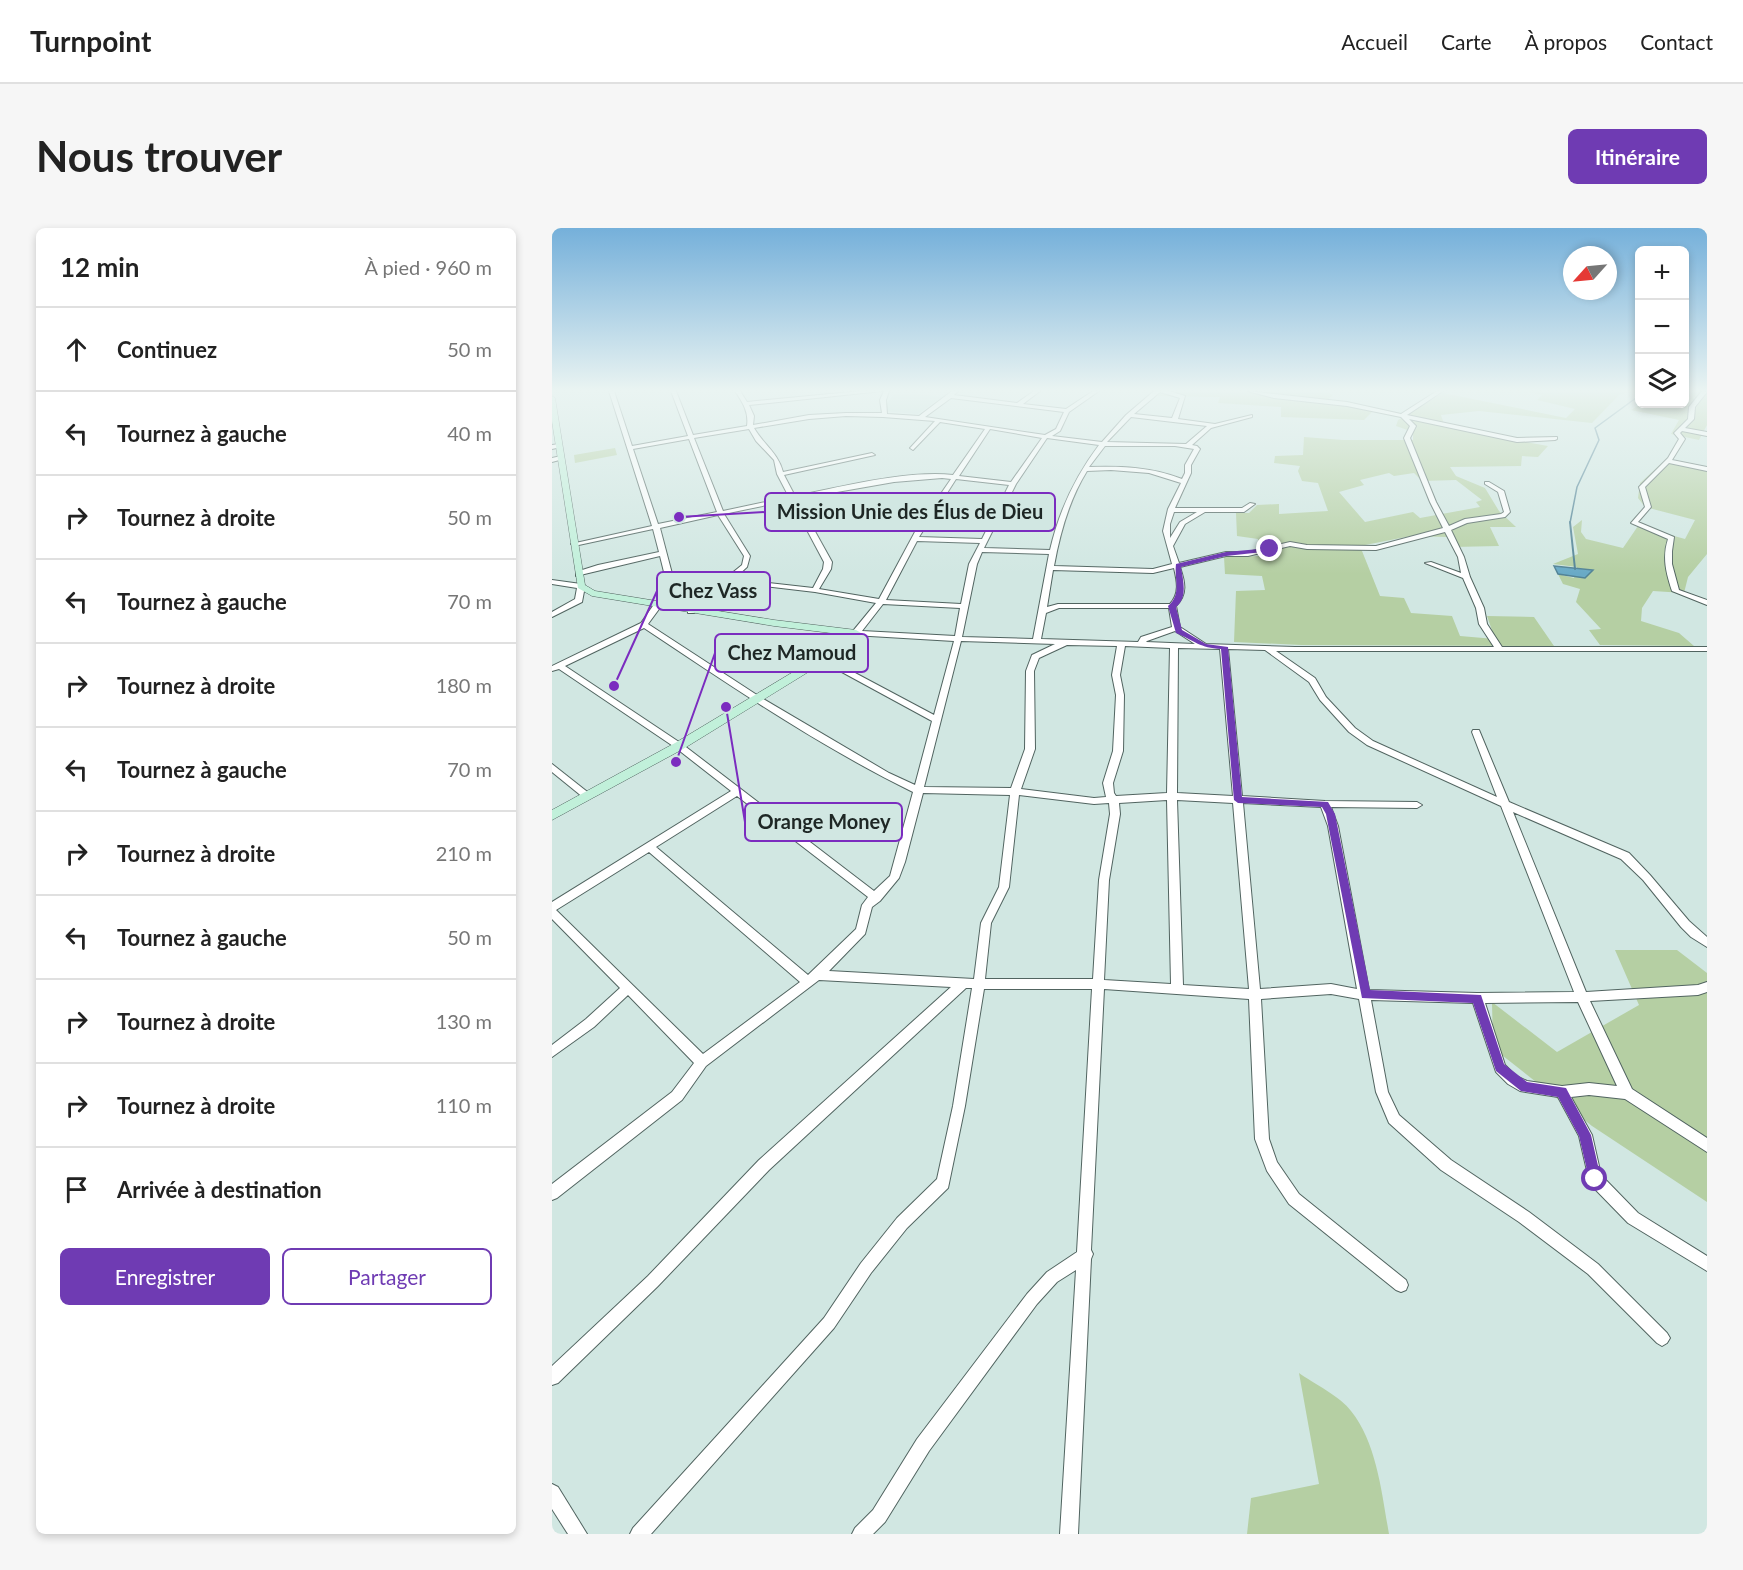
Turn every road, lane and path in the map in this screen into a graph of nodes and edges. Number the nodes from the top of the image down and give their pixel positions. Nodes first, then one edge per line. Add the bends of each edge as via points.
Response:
1 (629, 452) edge
2 (699, 452) edge
3 (769, 452) edge
4 (971, 452) edge
5 (1035, 452) edge
6 (1098, 452) edge
7 (1195, 452) edge
8 (1412, 452) edge
9 (1673, 452) edge
10 (872, 454) dead end
11 (556, 459) edge
12 (1666, 461) junction
13 (1086, 469) junction
14 (1707, 469) edge
15 (780, 474) junction
16 (952, 478) junction
17 (1184, 482) junction
18 (1487, 483) dead end
19 (1013, 484) junction
20 (792, 498) junction
21 (1252, 504) dead end
22 (1208, 509) junction
23 (1172, 510) junction
24 (722, 513) junction
25 (656, 527) junction
26 (1448, 529) junction
27 (915, 539) junction
28 (574, 544) junction
29 (1170, 545) junction
30 (983, 546) junction
31 (1054, 552) junction
32 (664, 553) junction
33 (1429, 563) dead end
34 (1178, 566) junction
35 (1052, 568) junction
36 (579, 574) junction
37 (1466, 577) junction
38 (728, 580) junction
39 (552, 582) edge
40 (581, 586) junction
41 (815, 590) junction
42 (881, 602) junction
43 (1707, 603) edge
44 (658, 605) junction
45 (963, 606) junction
46 (1172, 606) junction
47 (677, 608) junction
48 (691, 610) junction
49 (1043, 611) junction
50 (552, 615) edge
51 (644, 626) junction
52 (1176, 628) junction
53 (856, 633) junction
54 (958, 639) junction
55 (1037, 640) junction
56 (1068, 641) junction
57 (1122, 643) junction
58 (1140, 644) junction
59 (1174, 645) junction
60 (1204, 646) junction
61 (1224, 647) junction
62 (1268, 648) junction
63 (1500, 649) junction
64 (1707, 649) edge
65 (822, 659) junction
66 (555, 667) edge
67 (757, 699) junction
68 (935, 720) junction
69 (1476, 732) dead end
70 (679, 746) junction
71 (552, 767) edge
72 (917, 790) junction
73 (738, 791) junction
74 (1015, 792) junction
75 (587, 796) junction
76 (1172, 796) junction
77 (1114, 800) junction
78 (1238, 800) junction
79 (1325, 804) junction
80 (1417, 805) dead end
81 (1505, 805) junction
82 (552, 816) edge
83 (650, 847) junction
84 (876, 897) junction
85 (552, 907) edge
86 (552, 912) edge
87 (1707, 943) edge
88 (812, 978) junction
89 (972, 983) junction
90 (1097, 984) junction
91 (1707, 987) edge
92 (628, 988) junction
93 (1177, 988) junction
94 (1255, 994) junction
95 (1366, 995) junction
96 (1477, 998) junction
97 (1582, 998) junction
98 (552, 1052) edge
99 (702, 1062) junction
100 (1562, 1092) junction
101 (1627, 1093) junction
102 (1707, 1146) edge
103 (552, 1193) edge
104 (1086, 1254) junction
105 (1707, 1264) edge
106 (1401, 1285) dead end
107 (1662, 1338) dead end
108 (552, 1377) edge
109 (552, 1493) edge
110 (578, 1534) edge
111 (639, 1534) edge
112 (861, 1534) edge
113 (1069, 1534) edge

1 - 25 street
2 - 24 street
3 - 15 street via 777,460
4 - 16 street
5 - 19 street
6 - 13 street
7 - 17 street
8 - 26 street via 1432,502
9 - 12 street
10 - 15 street
11 - 28 street
12 - 14 street
12 - 43 street via 1642,487 1648,507 1634,523 1672,538 1667,562 1676,591
13 - 17 street via 1158,472
13 - 31 street via 1068,502
15 - 20 street
16 - 19 street
16 - 20 street via 894,480
16 - 27 street
17 - 23 street
18 - 26 street via 1501,491 1507,512
19 - 30 street
20 - 24 street
20 - 41 street via 828,562
21 - 22 street via 1244,510
22 - 23 street
22 - 29 street via 1182,523
23 - 29 street via 1166,531
24 - 25 street
24 - 38 street via 747,556 745,566
25 - 28 street
25 - 32 street
26 - 34 street via 1381,548 1290,544
26 - 37 street
27 - 30 street
27 - 42 street
28 - 36 street
29 - 34 street
30 - 31 street
30 - 45 street via 973,564
31 - 35 street
32 - 36 street
32 - 47 street
33 - 37 street
34 - 35 street via 1153,571
34 - 46 street via 1181,589
35 - 49 street
36 - 40 street
37 - 63 street via 1483,624
38 - 41 street
38 - 48 street
39 - 40 street
40 - 44 street via 592,593
40 - 50 street via 579,600
41 - 42 street
42 - 45 street
42 - 53 street
44 - 47 street
44 - 51 street
45 - 54 street
46 - 49 street via 1058,606
46 - 52 street
47 - 48 street
48 - 53 street
49 - 55 street
51 - 66 street
51 - 67 street
52 - 58 street via 1148,637
52 - 60 street
53 - 54 street
53 - 65 street
54 - 55 street
54 - 68 street
55 - 56 street
56 - 57 street
56 - 74 street via 1035,657 1030,671 1030,749
57 - 58 street
57 - 77 street via 1116,675 1120,695 1118,751 1108,783 1108,794
58 - 59 street
59 - 60 street
59 - 76 street
60 - 61 street
61 - 62 street
61 - 78 street
62 - 63 street
62 - 81 street via 1312,680 1345,722 1370,743
63 - 64 street
65 - 67 street
65 - 68 street
66 - 70 street
67 - 70 street
67 - 72 street
68 - 72 street
69 - 81 street
70 - 73 street
70 - 75 street
71 - 75 street
72 - 74 street
72 - 84 street via 894,878
73 - 83 street
73 - 84 street
74 - 77 street
74 - 89 street via 1004,888 986,922
75 - 82 street
76 - 77 street
76 - 78 street
76 - 93 street
77 - 90 street
78 - 79 street
78 - 94 street
79 - 80 street
79 - 95 street
81 - 87 street via 1625,856 1643,871 1682,921
81 - 97 street
83 - 85 street
83 - 88 street
84 - 88 street via 867,905 861,931
86 - 92 street
88 - 89 street
88 - 99 street
89 - 90 street
89 - 108 street via 765,1165 653,1281
89 - 111 street via 959,1106 943,1183 895,1232 829,1323
90 - 93 street
90 - 104 street
91 - 97 street
92 - 98 street
92 - 99 street
93 - 94 street
94 - 95 street via 1331,989
94 - 106 street via 1262,1139 1272,1166 1294,1199
95 - 96 street
95 - 107 street via 1382,1092 1394,1119 1446,1165 1593,1269
96 - 97 street
96 - 100 street via 1500,1068 1525,1087
97 - 101 street
99 - 103 street via 677,1096
100 - 101 street via 1589,1089
100 - 105 street via 1585,1135 1595,1179 1633,1218
101 - 102 street
104 - 112 street via 1052,1277 1032,1299 923,1445 879,1516
104 - 113 street
109 - 110 street

